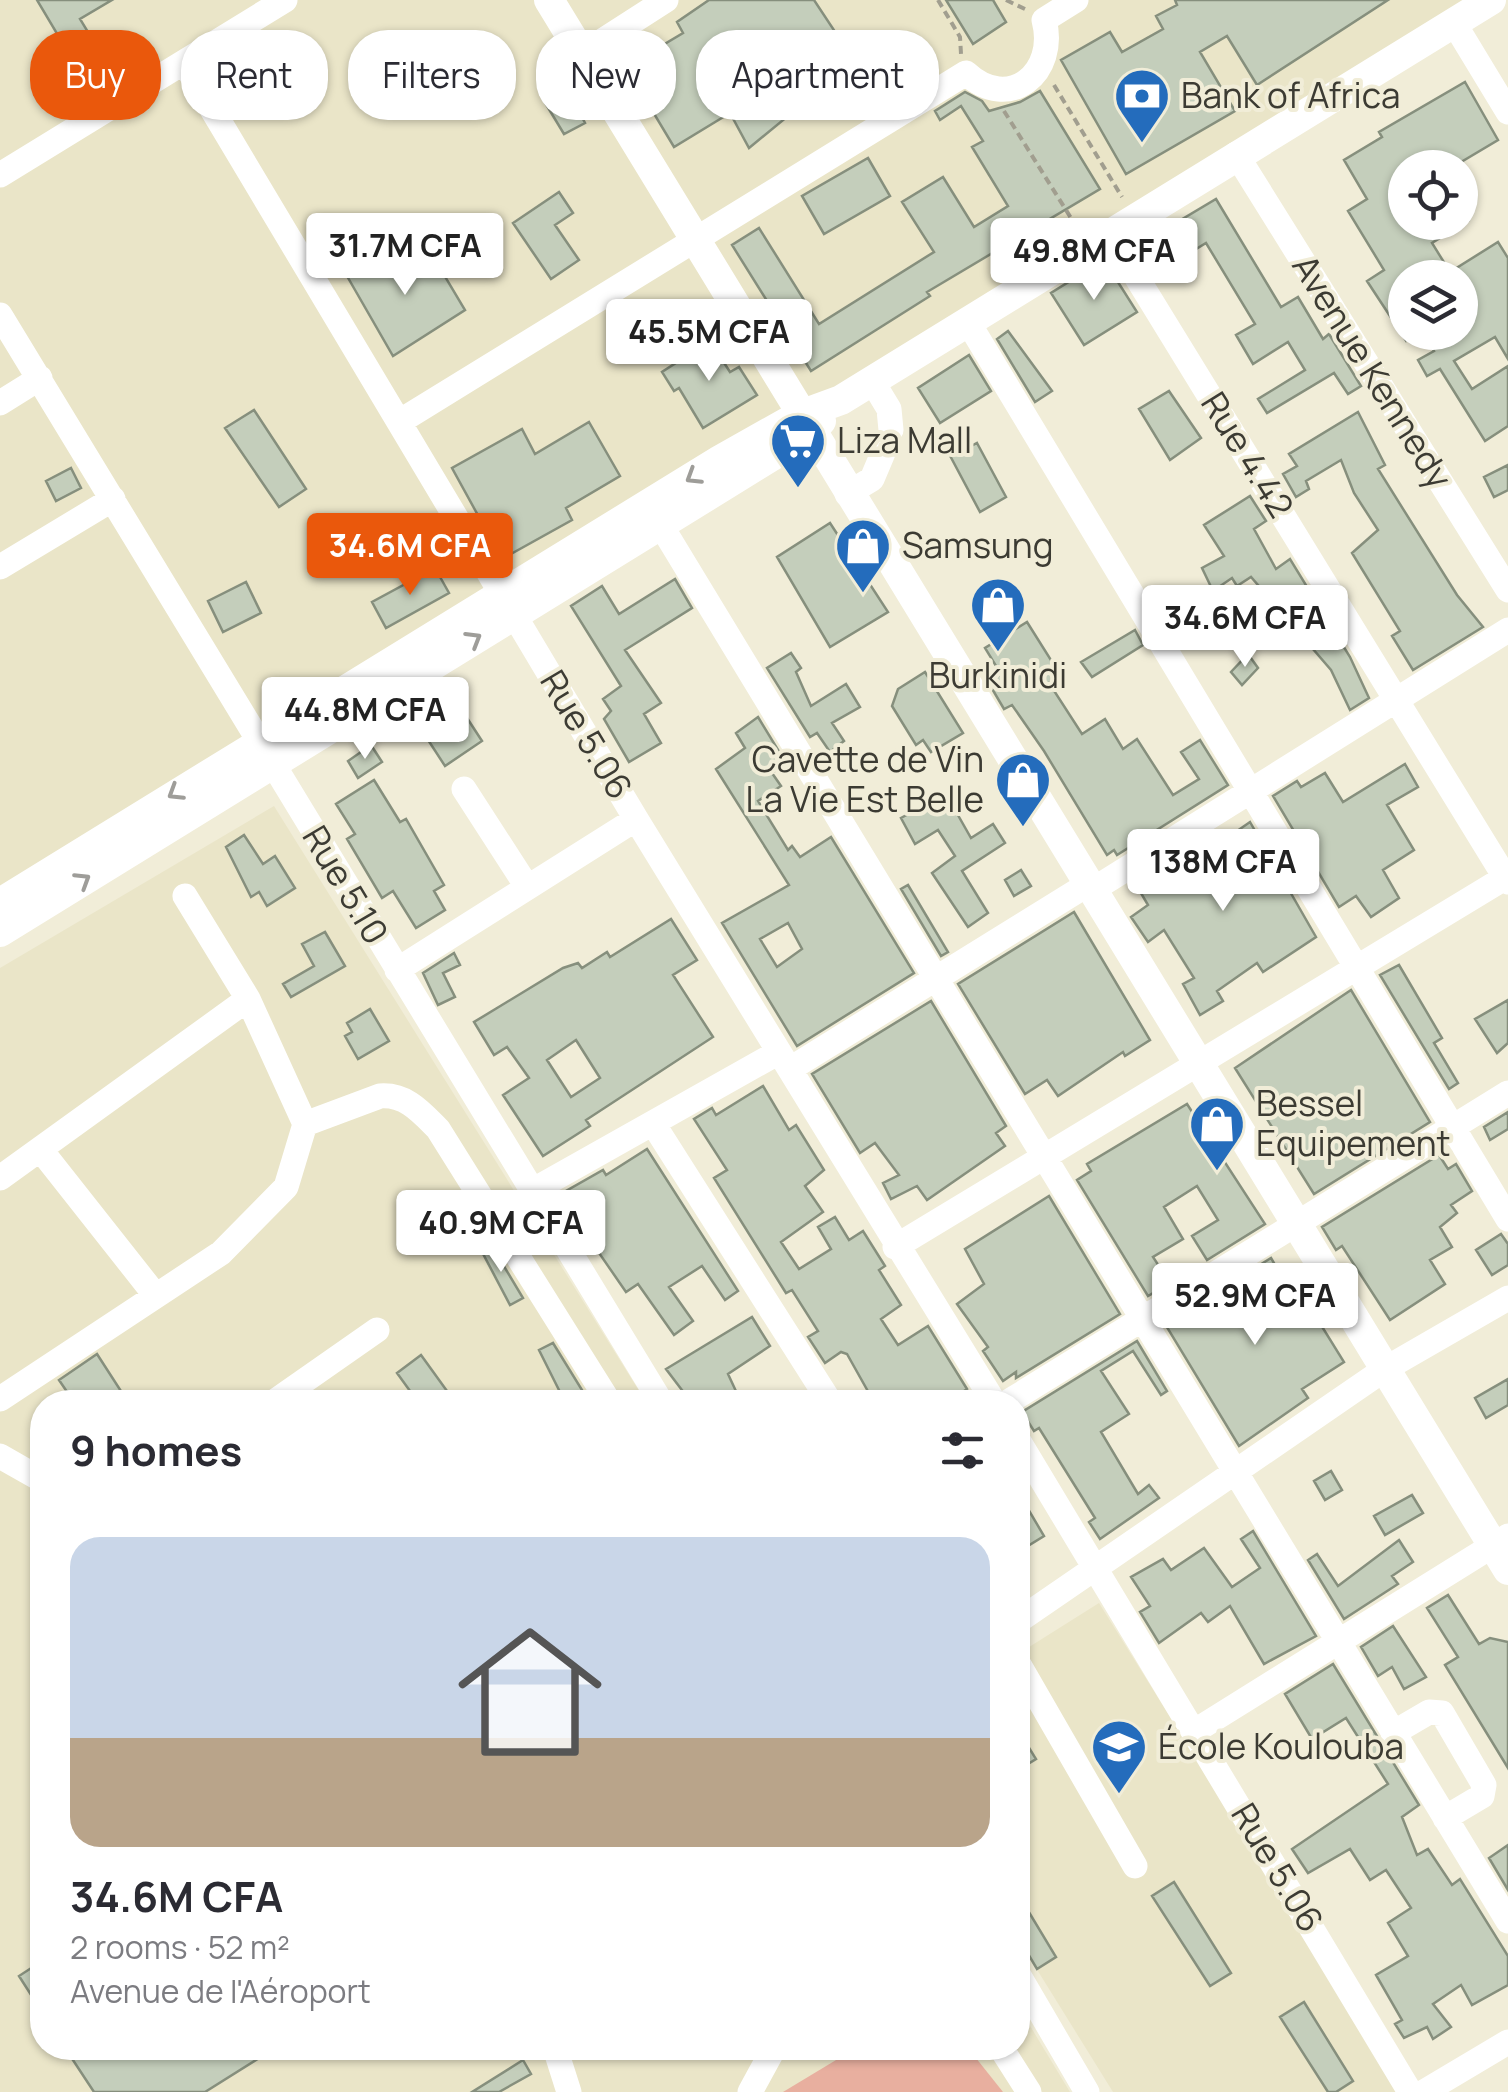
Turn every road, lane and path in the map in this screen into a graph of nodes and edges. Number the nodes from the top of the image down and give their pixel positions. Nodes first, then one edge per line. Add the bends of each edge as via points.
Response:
1 (285, 0) edge
2 (549, 0) edge
3 (666, 0) edge
4 (938, 0) edge
5 (1076, 0) edge
6 (1490, 0) edge
7 (1454, 22) junction
8 (239, 30) edge
9 (567, 30) edge
10 (619, 30) edge
11 (1042, 66) junction
12 (181, 67) edge
13 (966, 72) junction
14 (991, 90) junction
15 (1508, 112) edge
16 (219, 120) edge
17 (621, 120) edge
18 (1236, 154) junction
19 (0, 175) edge
20 (1111, 233) junction
21 (693, 240) junction
22 (0, 314) edge
23 (968, 322) junction
24 (40, 378) junction
25 (872, 381) junction
26 (0, 403) edge
27 (398, 422) junction
28 (805, 423) junction
29 (847, 494) junction
30 (113, 499) junction
31 (654, 515) junction
32 (0, 566) edge
33 (1508, 590) edge
34 (507, 605) junction
35 (1508, 630) edge
36 (1400, 701) junction
37 (264, 752) junction
38 (464, 789) dead end
39 (1250, 792) junction
40 (636, 819) junction
41 (1507, 879) edge
42 (526, 885) junction
43 (1092, 886) junction
44 (186, 896) dead end
45 (0, 903) edge
46 (0, 932) edge
47 (1358, 967) junction
48 (397, 970) junction
49 (935, 979) junction
50 (248, 999) junction
51 (784, 1060) junction
52 (1201, 1064) junction
53 (1508, 1094) edge
54 (306, 1124) junction
55 (654, 1125) junction
56 (1454, 1127) junction
57 (40, 1149) junction
58 (1044, 1156) junction
59 (0, 1178) edge
60 (532, 1191) junction
61 (1508, 1219) edge
62 (1296, 1222) junction
63 (895, 1246) junction
64 (156, 1296) junction
65 (1508, 1298) edge
66 (1142, 1318) junction
67 (377, 1330) dead end
68 (1385, 1369) junction
69 (291, 1390) edge
70 (601, 1390) edge
71 (654, 1390) edge
72 (822, 1390) edge
73 (986, 1390) edge
74 (1027, 1390) edge
75 (0, 1399) edge
76 (0, 1456) edge
77 (1030, 1459) edge
78 (1236, 1472) junction
79 (30, 1473) edge
80 (1503, 1550) edge
81 (1098, 1567) junction
82 (1030, 1613) edge
83 (1338, 1642) junction
84 (1030, 1684) edge
85 (1194, 1730) junction
86 (1394, 1733) junction
87 (1446, 1818) junction
88 (1135, 1866) dead end
89 (1508, 1921) edge
90 (1030, 1994) edge
91 (1508, 2042) edge
92 (559, 2060) edge
93 (767, 2060) edge
94 (1009, 2060) edge
95 (569, 2092) edge
96 (750, 2092) edge
97 (1029, 2092) edge
98 (1088, 2092) edge
99 (1410, 2092) edge
100 (1424, 2092) edge

1 - 8 street
2 - 9 main road
3 - 10 street
4 - 13 path via 960,37
5 - 11 street via 1044,20
6 - 7 main road
7 - 15 street
7 - 18 main road
11 - 14 street via 1011,88
11 - 20 path
12 - 19 street
13 - 14 street
13 - 21 street
14 - 20 path
16 - 27 street, Rue 5.06
17 - 21 main road
18 - 20 main road
18 - 33 street, Avenue Kennedy
20 - 23 main road
20 - 36 street, Rue 4.42
21 - 27 street
21 - 28 main road
22 - 24 street, Rue 5.10
23 - 25 main road
23 - 39 street
24 - 26 street
24 - 30 street, Rue 5.10
25 - 28 main road
25 - 29 street via 889,409 887,442 872,479
27 - 34 street, Rue 5.06
28 - 29 main road
28 - 31 main road
29 - 43 main road
30 - 32 street
30 - 37 street, Rue 5.10
31 - 34 main road
31 - 49 street
34 - 37 main road
34 - 40 street, Rue 5.06
35 - 36 street
36 - 39 street
36 - 41 street, Rue 4.42
37 -> 45 main road
46 -> 37 main road
37 - 48 street, Rue 5.10
38 - 42 street
39 - 43 street
39 - 47 street
40 - 42 street
40 - 51 street, Rue 5.06
41 - 47 street
42 - 48 street
43 - 49 street
43 - 52 main road
44 - 50 street
47 - 52 street
47 - 56 street
48 - 60 street, Rue 5.10
49 - 51 street
49 - 58 street
50 - 54 street
50 - 57 street
51 - 55 street
51 - 63 street, Rue 5.06
52 - 58 street
52 - 62 main road
53 - 56 street
54 - 64 street via 286,1187 221,1254
54 - 70 street via 380,1096 416,1106 438,1129
55 - 60 street
55 - 72 street
56 - 61 street
56 - 62 street
57 - 59 street
57 - 64 street
58 - 63 street
58 - 66 street
60 - 71 street, Rue 5.10
62 - 66 street
62 - 68 main road
63 - 73 street, Rue 5.06
64 - 75 street
65 - 68 street
66 - 74 street
66 - 78 street
67 - 69 street
68 - 78 street
68 - 80 main road
76 - 79 street
77 - 81 street, Rue 5.06
78 - 81 street
78 - 83 street
80 - 83 street
81 - 82 street
81 - 85 street, Rue 5.06
83 - 85 street
83 - 86 street
84 - 88 street
85 - 99 street, Rue 5.06
86 - 87 street
86 - 87 street via 1437,1710 1450,1727 1484,1792
87 - 89 street
90 - 98 street
91 - 100 street
92 - 95 street
93 - 96 street
94 - 97 street

